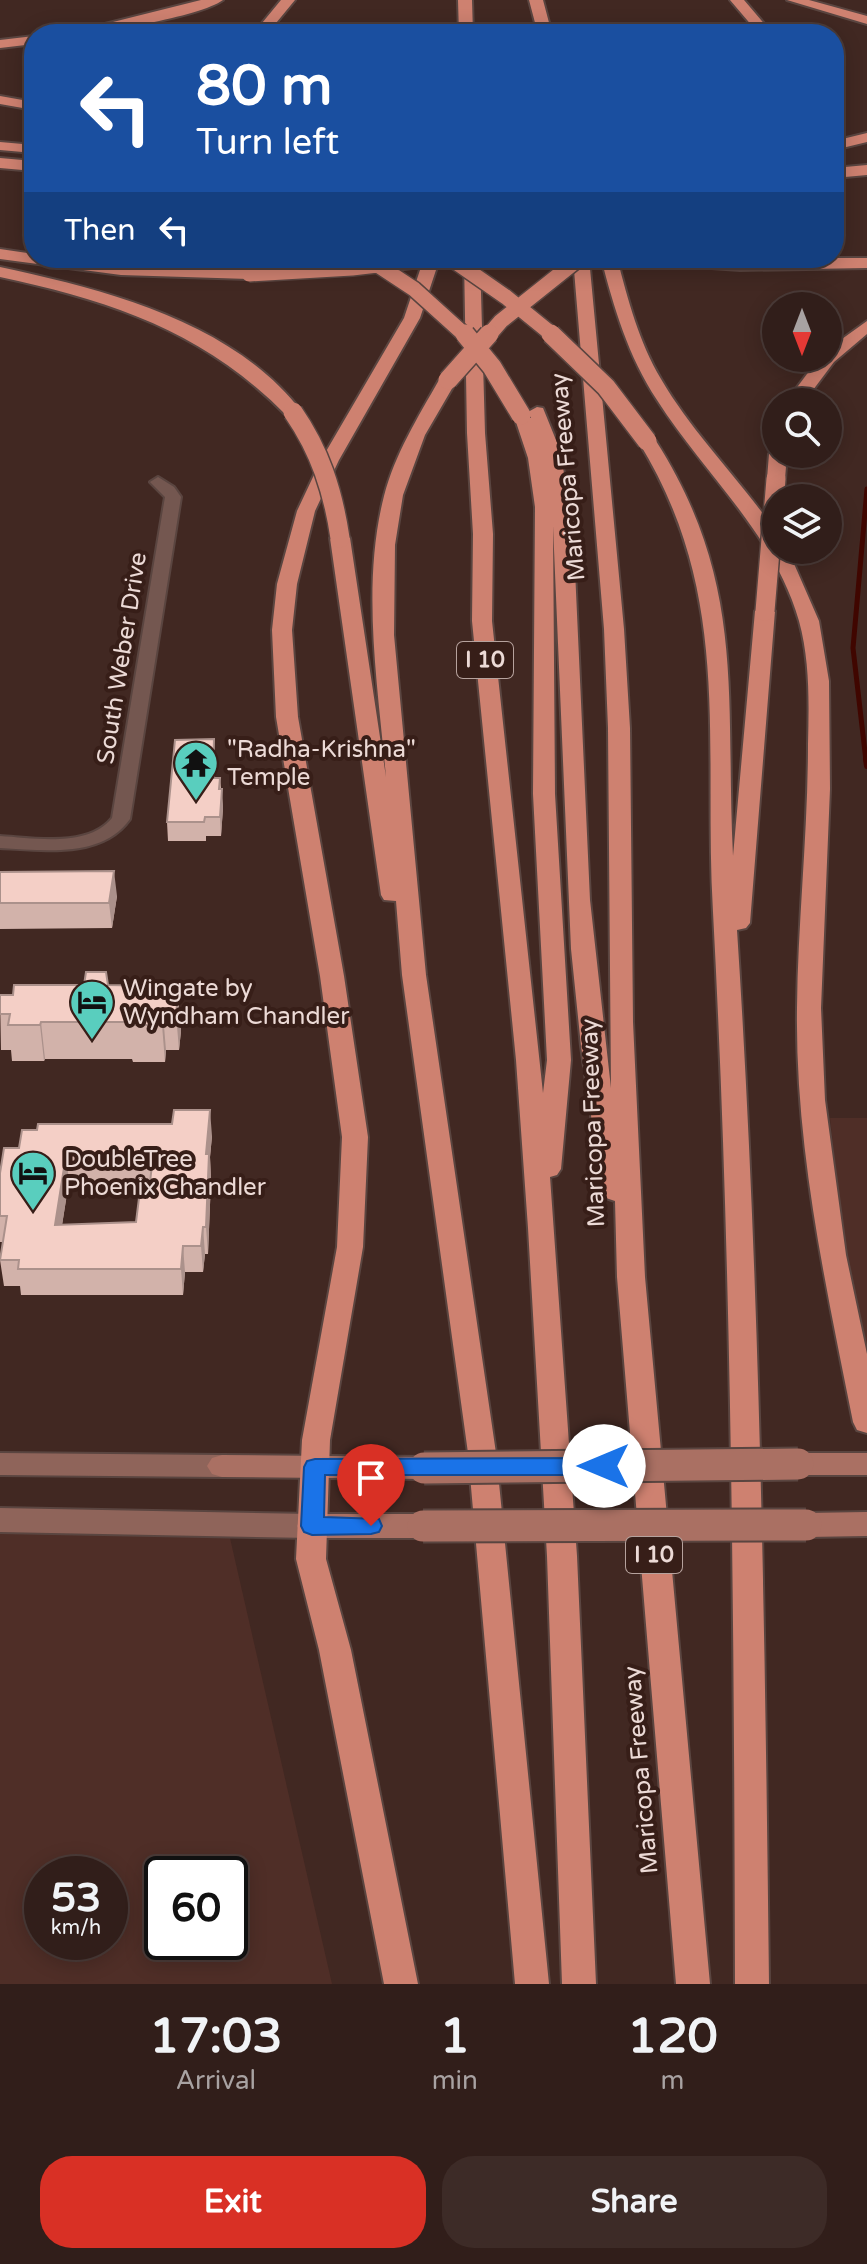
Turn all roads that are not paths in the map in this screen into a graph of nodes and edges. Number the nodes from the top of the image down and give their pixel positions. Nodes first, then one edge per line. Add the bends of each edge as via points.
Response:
1 (216, 0) edge
2 (288, 0) edge
3 (465, 0) edge
4 (536, 0) edge
5 (737, 0) edge
6 (794, 0) edge
7 (867, 20) edge
8 (123, 24) edge
9 (268, 24) edge
10 (466, 24) edge
11 (542, 24) edge
12 (757, 24) edge
13 (24, 41) edge
14 (0, 44) edge
15 (0, 100) edge
16 (24, 104) edge
17 (867, 137) edge
18 (844, 143) edge
19 (0, 146) edge
20 (24, 148) edge
21 (867, 154) edge
22 (844, 155) edge
23 (0, 160) edge
24 (24, 160) edge
25 (24, 164) edge
26 (867, 170) edge
27 (844, 172) edge
28 (0, 176) edge
29 (24, 177) edge
30 (0, 254) edge
31 (24, 257) edge
32 (867, 263) edge
33 (844, 264) edge
34 (106, 268) edge
35 (350, 268) edge
36 (382, 268) edge
37 (401, 268) edge
38 (431, 268) edge
39 (465, 268) edge
40 (472, 268) edge
41 (567, 268) edge
42 (581, 268) edge
43 (612, 268) edge
44 (0, 272) edge
45 (867, 326) edge
46 (842, 347) edge
47 (777, 468) edge
48 (158, 482) dead end
49 (762, 528) edge
50 (784, 564) edge
51 (0, 842) edge
52 (414, 975) junction
53 (731, 981) junction
54 (541, 1228) junction
55 (631, 1277) junction
56 (867, 1422) edge
57 (0, 1464) edge
58 (867, 1464) edge
59 (315, 1467) junction
60 (0, 1520) edge
61 (867, 1524) edge
62 (312, 1526) junction
63 (401, 1984) edge
64 (532, 1984) edge
65 (579, 1984) edge
66 (693, 1984) edge
67 (752, 1984) edge

1 - 8 highway
2 - 9 highway
3 - 10 highway
4 - 11 highway
5 - 12 highway
6 - 7 highway
13 - 14 highway
15 - 16 highway
17 - 18 highway
19 - 20 highway
21 - 22 highway
23 - 24 highway
23 - 25 highway
26 - 27 highway
28 - 29 highway
30 - 31 highway, bridge
32 - 33 highway
34 - 35 highway, bridge via 249,274
36 - 54 highway, bridge via 467,336 499,375 537,458 544,507 544,794 559,1060
37 - 55 highway, bridge via 477,327 516,375 553,451 561,494 577,864 595,1081
38 - 59 highway via 412,318 306,511 284,606 286,706 355,1137 350,1247
39 - 53 highway, bridge via 517,304 610,392 647,441 692,530 712,602
40 - 54 highway, I 10 via 482,621
41 - 52 highway, bridge via 513,310 448,380 404,463 391,508 384,559 388,692
42 - 55 highway, Maricopa Freeway / I 10 via 619,728 621,1022
43 - 49 highway via 631,335 652,380
44 - 52 highway, bridge via 101,297 179,328 250,371 293,412 317,448 340,538 391,893
45 - 46 highway
47 - 53 highway, bridge
48 - 51 street, South Weber Drive via 173,497 121,819 100,837 80,843
50 - 56 highway via 809,621 819,681 809,1008 812,1100 829,1228
52 - 64 highway via 482,1453
53 - 67 highway via 749,1615
54 - 65 highway, I 10 via 562,1556
55 - 66 highway, Maricopa Freeway / I 10
57 - 59 main road
58 - 59 main road, bridge
59 - 62 highway
60 - 62 main road
61 - 62 main road, bridge
62 - 63 highway via 311,1559 335,1650

